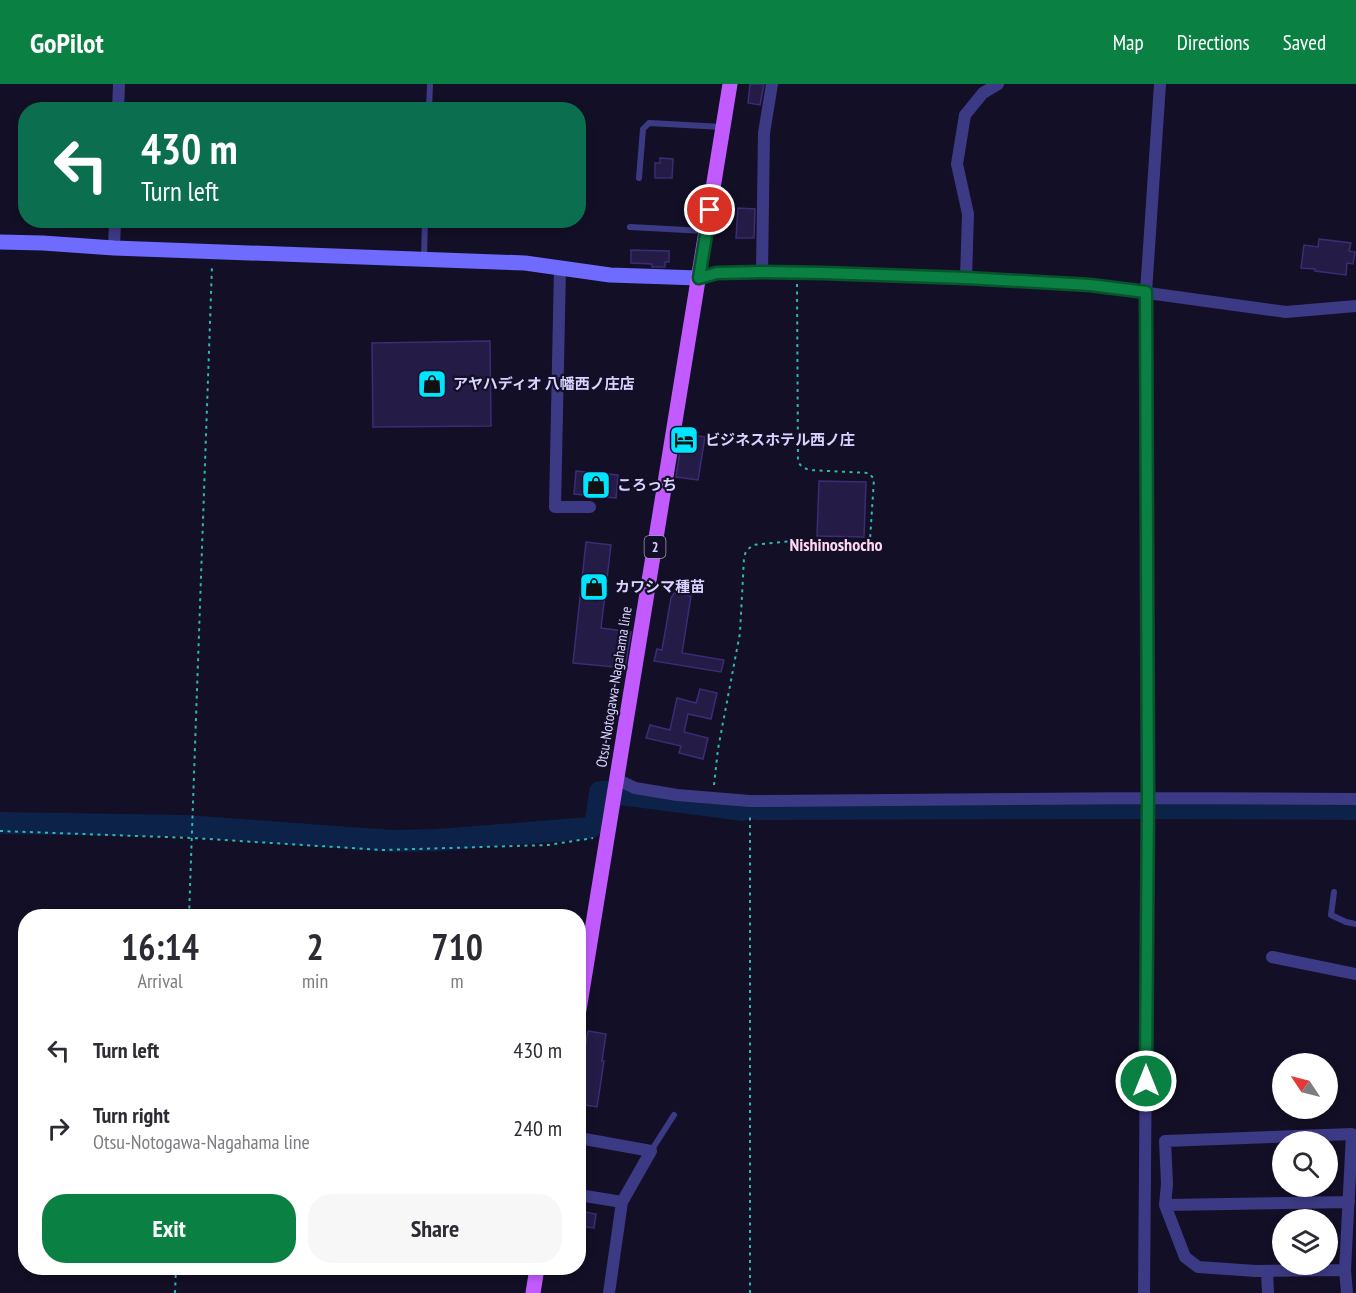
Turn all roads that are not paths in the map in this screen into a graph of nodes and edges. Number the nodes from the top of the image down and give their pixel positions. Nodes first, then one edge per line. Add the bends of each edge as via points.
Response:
1 (119, 84) edge
2 (430, 84) edge
3 (730, 84) edge
4 (772, 84) edge
5 (998, 84) edge
6 (1160, 84) edge
7 (118, 102) edge
8 (429, 102) edge
9 (723, 127) junction
10 (639, 178) dead end
11 (630, 227) dead end
12 (115, 228) edge
13 (425, 228) edge
14 (706, 231) junction
15 (0, 242) edge
16 (114, 248) junction
17 (424, 258) junction
18 (560, 268) junction
19 (762, 272) junction
20 (699, 278) junction
21 (966, 278) junction
22 (1146, 292) junction
23 (1356, 306) edge
24 (590, 507) dead end
25 (618, 780) junction
26 (1148, 798) junction
27 (1356, 799) edge
28 (1334, 892) dead end
29 (1356, 924) edge
30 (1272, 957) dead end
31 (586, 968) edge
32 (1356, 974) edge
33 (674, 1115) dead end
34 (586, 1139) edge
35 (651, 1151) junction
36 (1353, 1175) edge
37 (586, 1196) edge
38 (622, 1202) junction
39 (1166, 1204) junction
40 (1351, 1207) edge
41 (1349, 1262) edge
42 (1267, 1271) junction
43 (536, 1275) edge
44 (533, 1293) edge
45 (609, 1293) edge
46 (1144, 1293) edge
47 (1268, 1293) edge
48 (1347, 1293) edge

1 - 7 street
2 - 8 lane
3 - 9 main road, Otsu-Notogawa-Nagahama line / 2
4 - 19 street via 764,133
5 - 21 street via 983,93 965,115 957,164 968,214
6 - 22 street
9 - 10 lane via 649,123 643,129
9 - 14 main road, Otsu-Notogawa-Nagahama line / 2
11 - 14 lane
12 - 16 street
13 - 17 lane
14 - 20 main road, Otsu-Notogawa-Nagahama line / 2
15 - 16 street
16 - 17 street
17 - 18 street
18 - 20 street via 610,275
18 - 24 street via 555,507
19 - 20 street via 717,273
19 - 21 street
20 - 25 main road, Otsu-Notogawa-Nagahama line / 2
21 - 22 street
22 - 23 street via 1286,312
22 - 26 street
25 - 26 street via 635,788 677,795 750,801
25 - 31 main road, Otsu-Notogawa-Nagahama line / 2
26 - 27 street
26 - 46 street
28 - 29 lane via 1331,915
30 - 32 street
33 - 35 lane
34 - 35 street
35 - 38 street
36 - 39 street via 1352,1134 1165,1141
36 - 40 street
37 - 38 street
38 - 45 street
39 - 40 street
39 - 42 street via 1185,1257 1198,1267
40 - 41 street
41 - 42 street
41 - 48 street
42 - 47 street
43 - 44 main road

